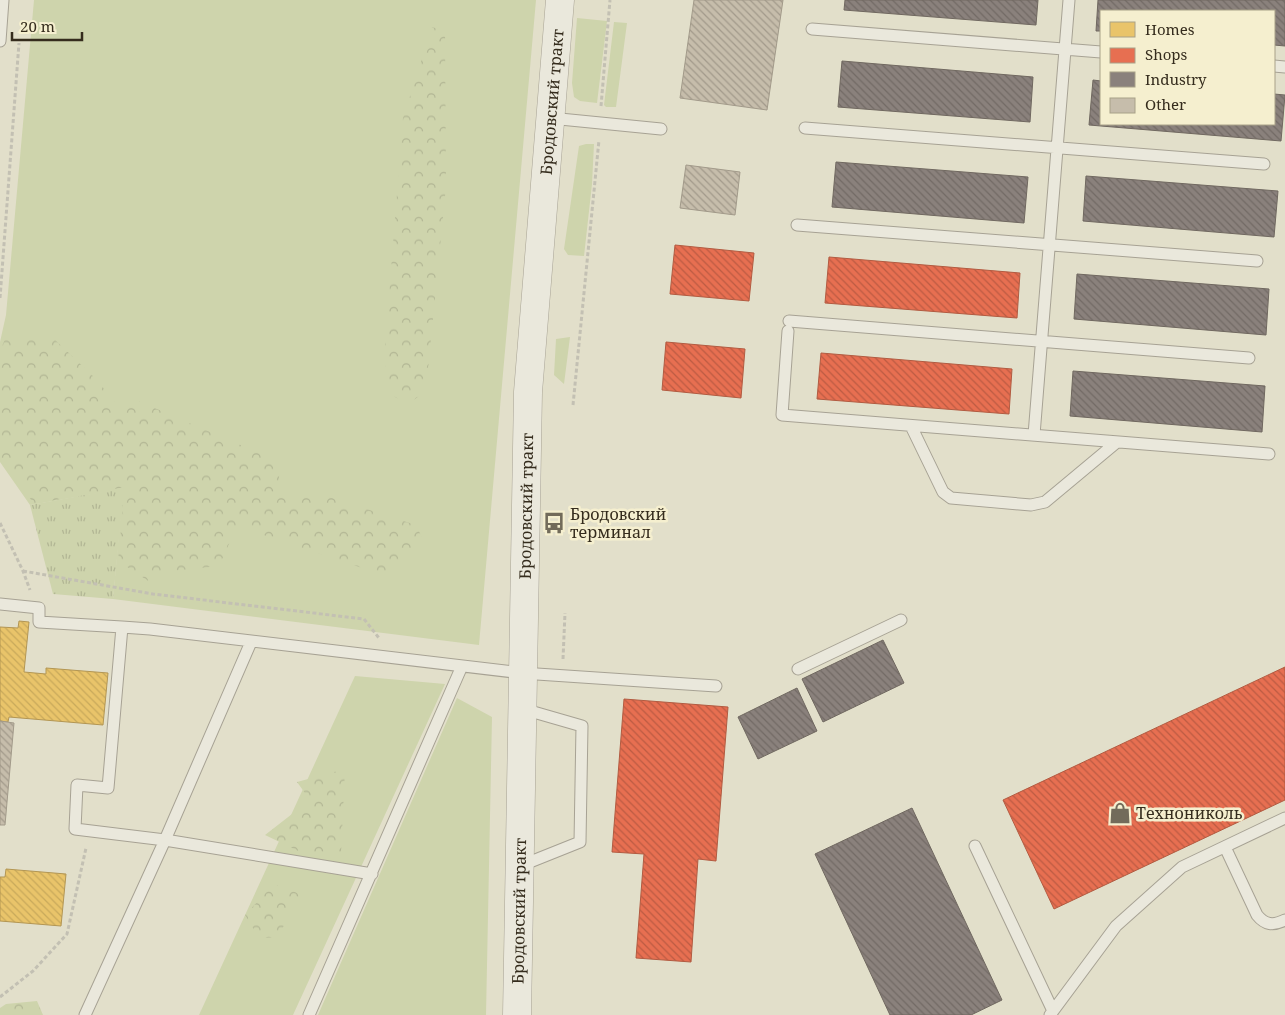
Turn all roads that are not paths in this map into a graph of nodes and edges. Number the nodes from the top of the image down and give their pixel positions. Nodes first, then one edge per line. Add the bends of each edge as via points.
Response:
1 (3, 0) edge
2 (560, 0) edge
3 (1069, 0) edge
4 (812, 29) dead end
5 (0, 41) edge
6 (1065, 49) junction
7 (1100, 52) edge
8 (550, 118) junction
9 (805, 128) dead end
10 (661, 129) dead end
11 (1057, 148) junction
12 (1264, 164) dead end
13 (797, 224) dead end
14 (1049, 245) junction
15 (1257, 261) dead end
16 (1042, 342) junction
17 (1249, 358) dead end
18 (911, 426) junction
19 (1034, 436) junction
20 (1117, 442) junction
21 (1269, 454) dead end
22 (0, 604) edge
23 (901, 620) dead end
24 (122, 627) junction
25 (251, 642) junction
26 (462, 666) junction
27 (798, 669) dead end
28 (522, 673) junction
29 (716, 686) dead end
30 (522, 708) junction
31 (1285, 818) edge
32 (165, 840) junction
33 (975, 846) dead end
34 (1225, 847) junction
35 (518, 866) junction
36 (372, 874) junction
37 (1285, 920) edge
38 (1051, 1013) edge
39 (85, 1015) edge
40 (309, 1015) edge
41 (517, 1015) edge

1 - 5 lane
2 - 8 street, Бродовский тракт
3 - 6 lane
4 - 6 lane
6 - 7 lane
6 - 11 lane
8 - 10 lane
8 - 28 street, Бродовский тракт via 528,392
9 - 11 lane
11 - 12 lane
11 - 14 lane
13 - 14 lane
14 - 15 lane
14 - 16 lane
16 - 17 lane
16 - 18 lane via 789,326 782,415
16 - 19 lane
18 - 19 lane
18 - 20 lane via 943,492 951,498 1031,505 1045,502
19 - 20 lane
20 - 21 lane
22 - 24 lane via 39,608 39,622
23 - 27 lane
24 - 25 lane
24 - 32 lane via 108,788 77,785 75,829
25 - 26 lane
25 - 32 lane
26 - 28 lane
26 - 36 lane
28 - 29 lane
28 - 30 street, Бродовский тракт
30 - 35 street, Бродовский тракт
30 - 35 lane via 582,726 580,842
31 - 34 lane
32 - 36 lane
32 - 39 lane
33 - 38 lane
34 - 37 lane via 1257,915 1270,924
34 - 38 lane via 1182,867 1116,926
35 - 41 street, Бродовский тракт
36 - 40 lane

